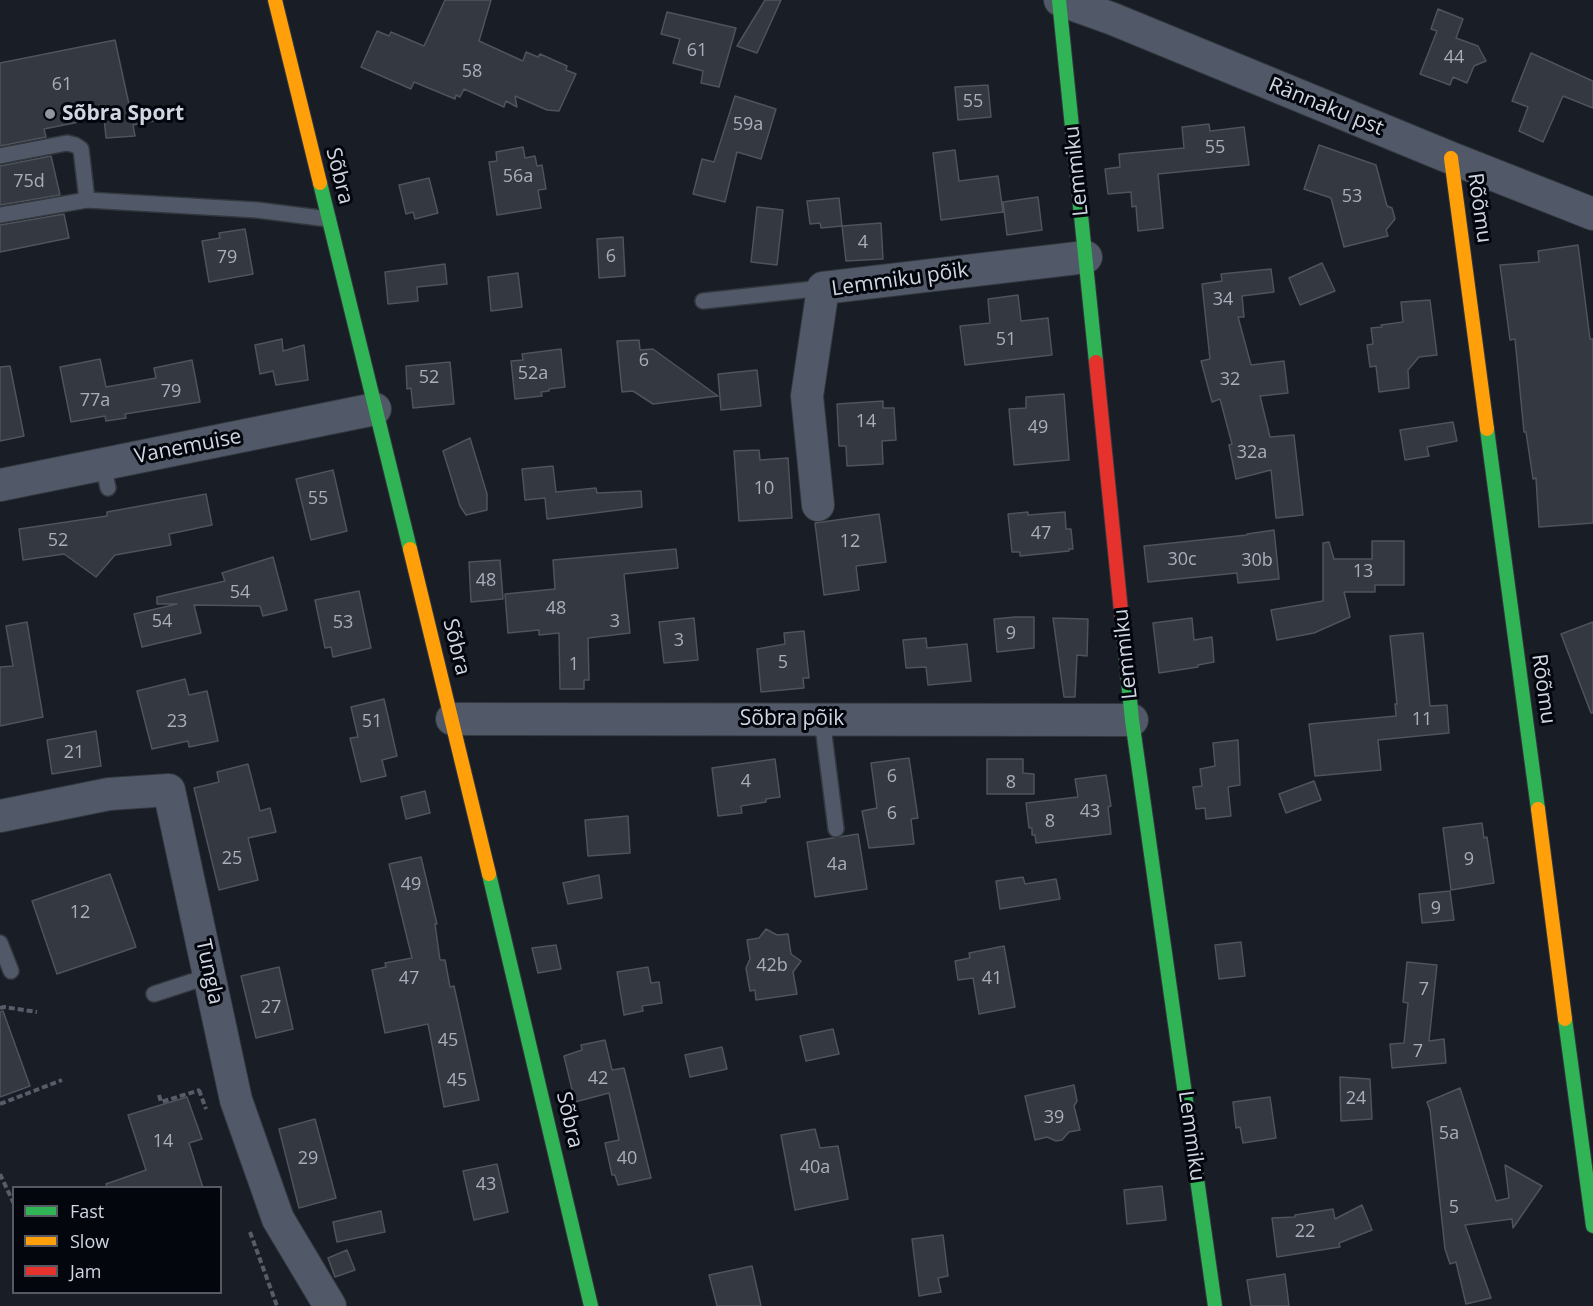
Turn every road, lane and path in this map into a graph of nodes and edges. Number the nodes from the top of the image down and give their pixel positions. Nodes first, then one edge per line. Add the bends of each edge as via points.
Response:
1 (275, 0) edge
2 (1059, 0) edge
3 (1115, 10) edge
4 (0, 156) edge
5 (1451, 158) junction
6 (87, 200) junction
7 (1593, 214) edge
8 (0, 215) edge
9 (328, 219) junction
10 (1086, 257) junction
11 (823, 288) junction
12 (703, 300) dead end
13 (375, 409) junction
14 (0, 485) edge
15 (818, 505) dead end
16 (452, 719) junction
17 (822, 719) junction
18 (1132, 720) junction
19 (0, 816) edge
20 (836, 829) dead end
21 (0, 943) edge
22 (11, 971) dead end
23 (210, 976) junction
24 (154, 994) dead end
25 (0, 1008) edge
26 (37, 1012) dead end
27 (62, 1080) dead end
28 (232, 1081) junction
29 (159, 1095) dead end
30 (0, 1104) edge
31 (0, 1174) edge
32 (12, 1200) edge
33 (1593, 1226) edge
34 (330, 1306) edge
35 (591, 1306) edge
36 (1215, 1306) edge

1 - 9 street, Sõbra
2 - 3 street, Rännaku pst
2 - 10 street, Lemmiku
3 - 5 street, Rännaku pst
4 - 6 lane via 66,143 75,145 81,150
5 - 7 street, Rännaku pst
5 - 33 street, Rõõmu
6 - 8 lane
6 - 9 lane via 258,210
9 - 13 street, Sõbra
10 - 11 street, Lemmiku põik
10 - 18 street, Lemmiku
11 - 12 lane
11 - 15 street, Lemmiku põik via 807,396
13 - 14 street, Vanemuise via 106,476
13 - 16 street, Sõbra
16 - 17 street, Sõbra põik
16 - 35 street, Sõbra
17 - 18 street, Sõbra põik
17 - 20 lane
18 - 36 street, Lemmiku
19 - 23 street, Tungla via 109,794 169,790
21 - 22 lane
23 - 24 lane
23 - 28 street, Tungla
25 - 26 path
27 - 30 path
28 - 29 path via 161,1102
28 - 34 street, Tungla via 278,1219
31 - 32 path

